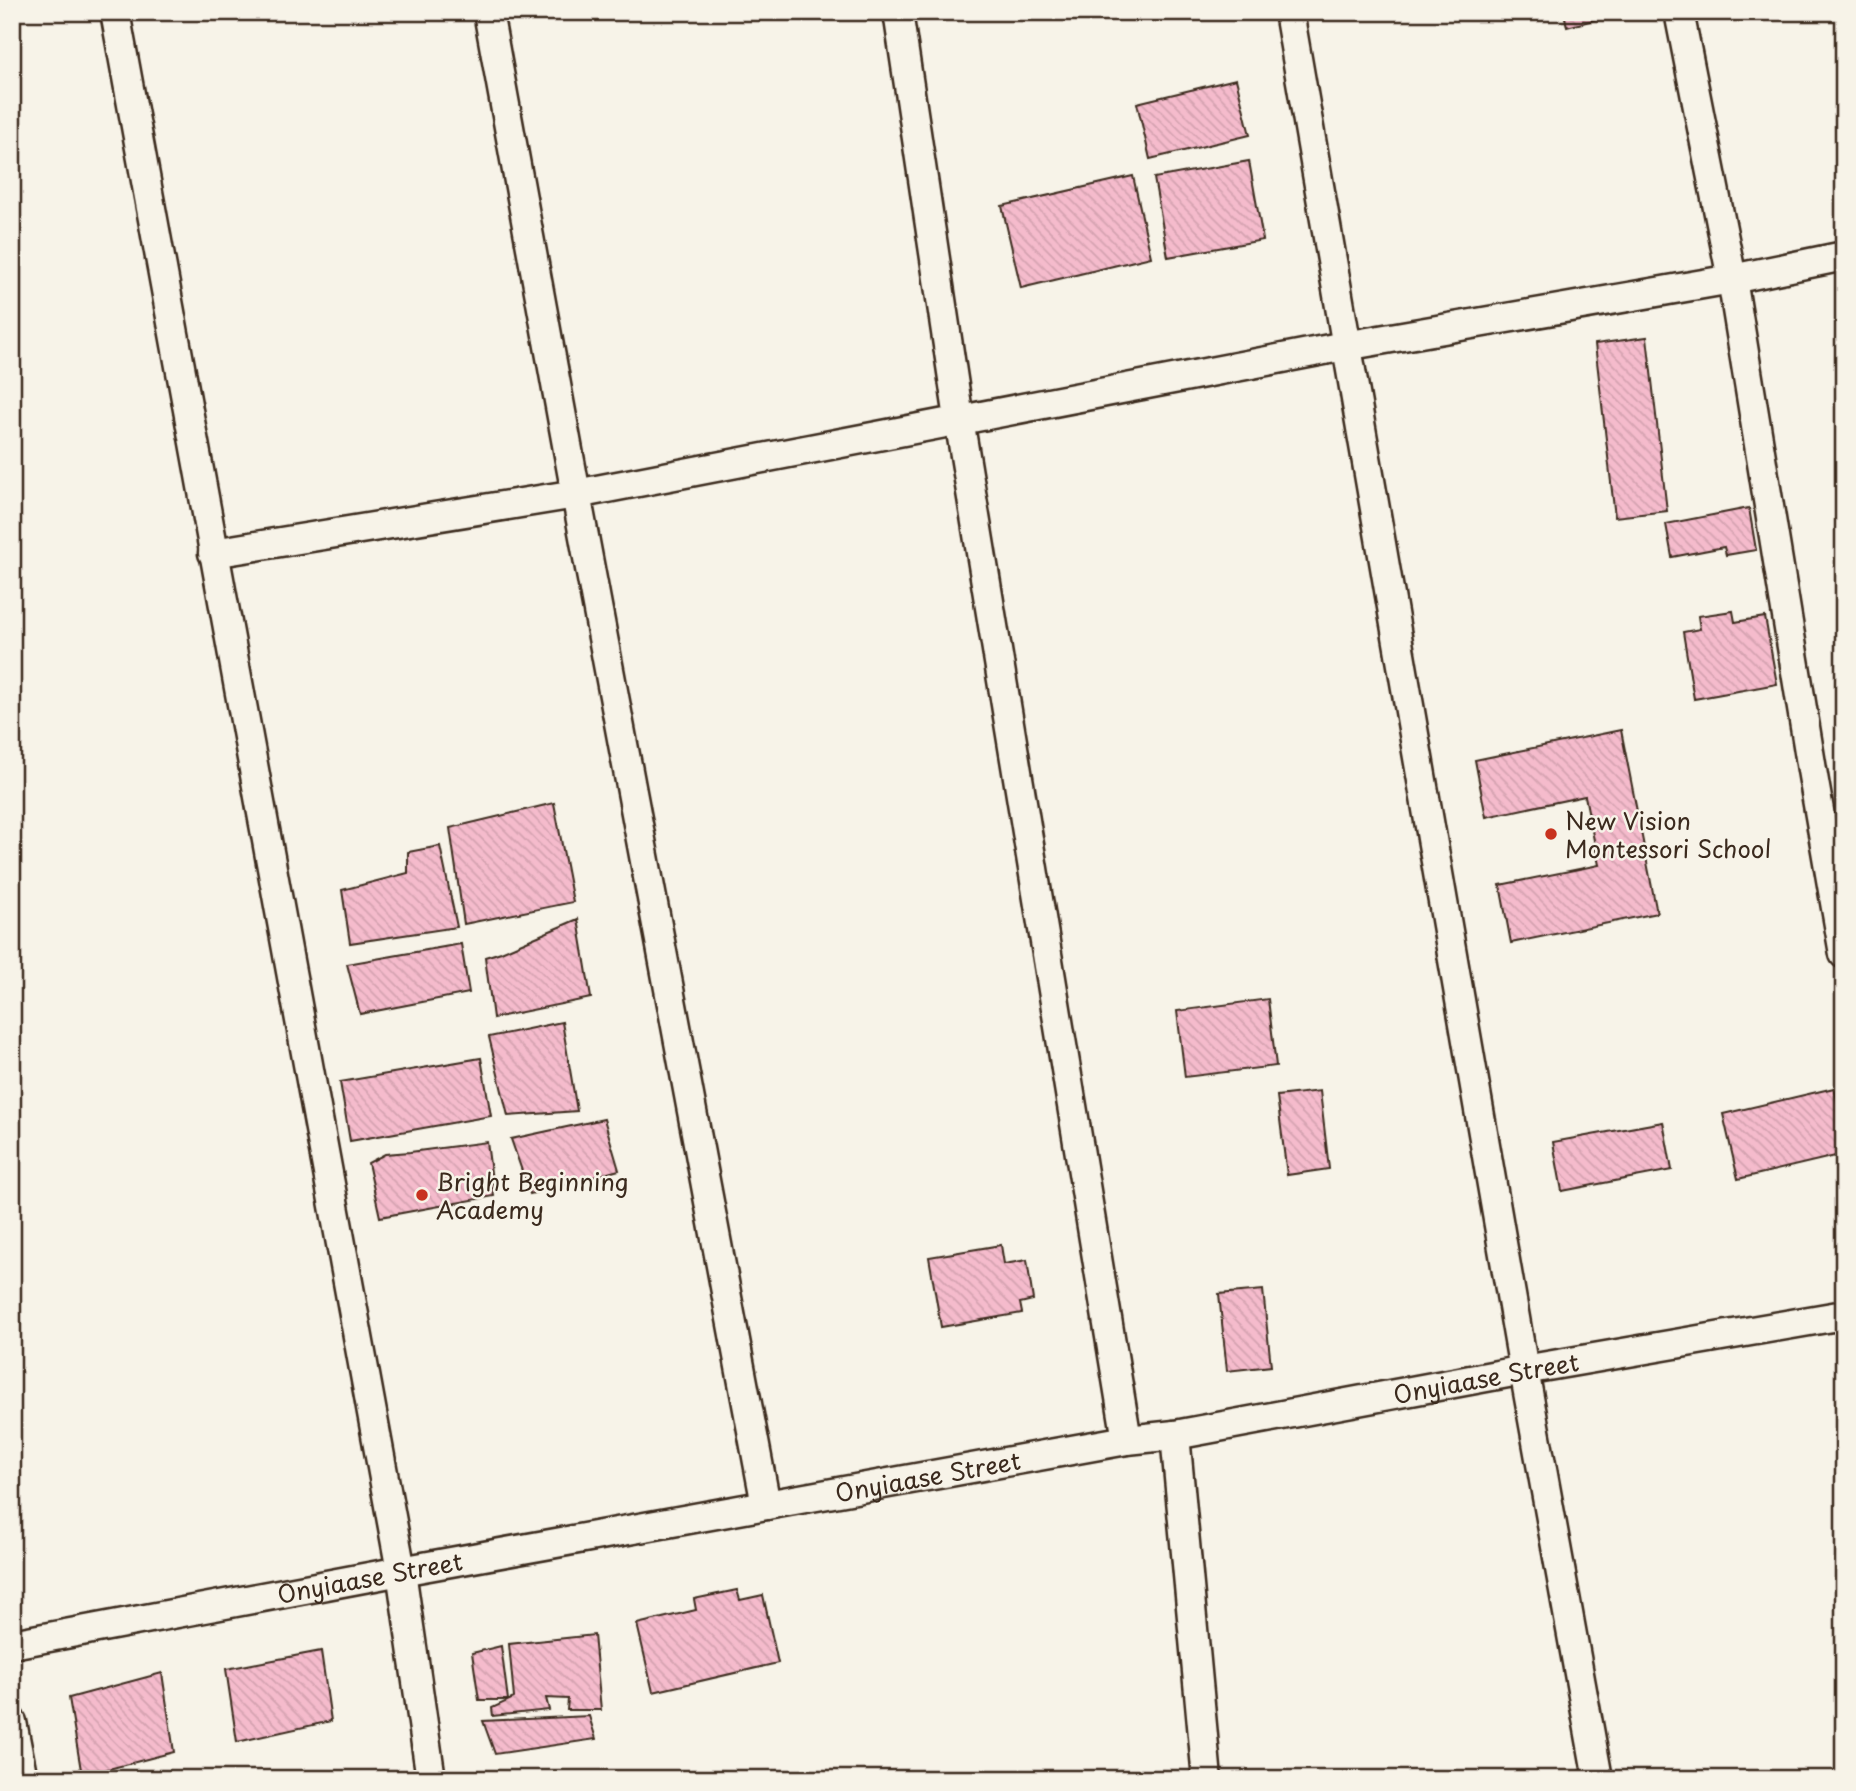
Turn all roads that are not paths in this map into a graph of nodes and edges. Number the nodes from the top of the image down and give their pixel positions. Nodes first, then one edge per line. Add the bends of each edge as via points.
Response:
1 (115, 12) edge
2 (488, 12) edge
3 (898, 12) edge
4 (1289, 12) edge
5 (1679, 12) edge
6 (1844, 256) edge
7 (1732, 279) junction
8 (1345, 346) junction
9 (959, 419) junction
10 (576, 494) junction
11 (213, 552) junction
12 (1844, 954) edge
13 (1844, 1315) edge
14 (1524, 1370) junction
15 (1175, 1435) junction
16 (1127, 1440) junction
17 (766, 1505) junction
18 (401, 1571) junction
19 (12, 1644) edge
20 (12, 1722) edge
21 (1597, 1773) dead end
22 (23, 1779) edge
23 (431, 1779) edge
24 (1207, 1779) edge

1 - 11 street
2 - 10 street
3 - 9 street
4 - 8 street
5 - 7 street
6 - 7 street
7 - 8 street
7 - 12 street
8 - 9 street
8 - 14 street
9 - 10 street
9 - 16 street
10 - 11 street
10 - 17 street
11 - 18 street
13 - 14 street, Onyiaase Street
14 - 15 street, Onyiaase Street
14 - 21 street
15 - 16 street, Onyiaase Street
15 - 24 street
16 - 17 street, Onyiaase Street
17 - 18 street, Onyiaase Street
18 - 19 street, Onyiaase Street
18 - 23 street
20 - 22 street

